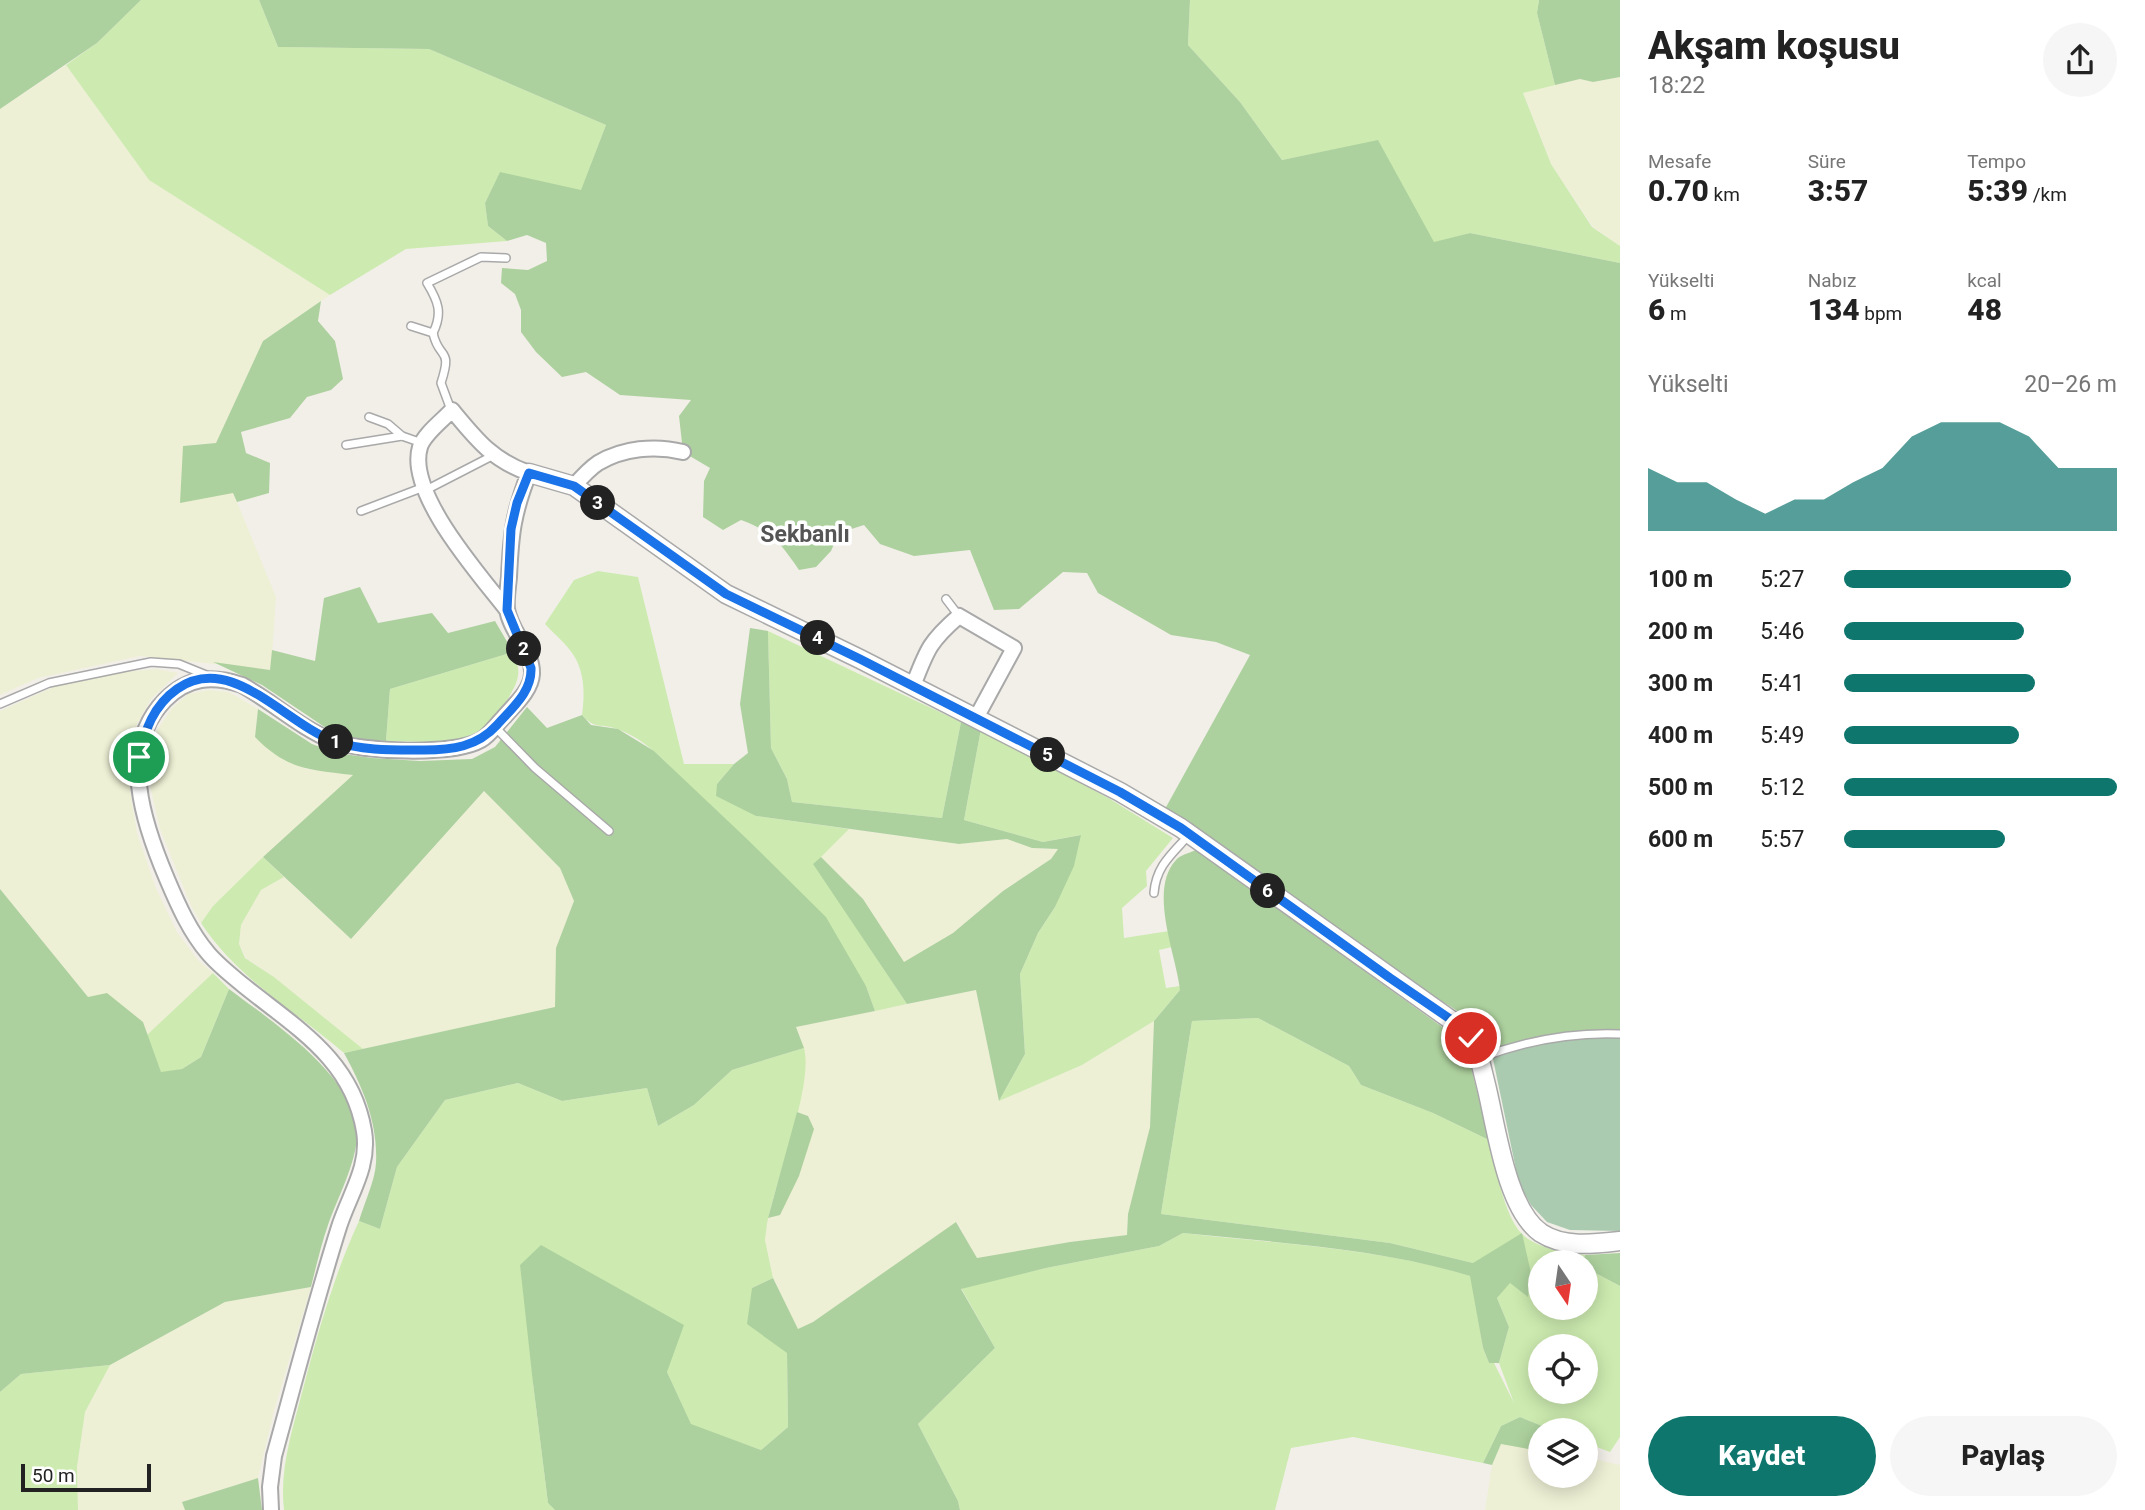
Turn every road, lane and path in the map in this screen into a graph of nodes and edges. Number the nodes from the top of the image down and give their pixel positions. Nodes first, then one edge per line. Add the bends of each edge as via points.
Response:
1 (506, 258) dead end
2 (411, 326) dead end
3 (433, 332) junction
4 (452, 411) junction
5 (369, 417) dead end
6 (402, 436) junction
7 (422, 443) junction
8 (346, 445) dead end
9 (683, 452) dead end
10 (494, 455) junction
11 (529, 473) junction
12 (574, 486) junction
13 (424, 489) junction
14 (360, 511) dead end
15 (946, 599) dead end
16 (507, 610) junction
17 (959, 616) junction
18 (215, 678) junction
19 (913, 686) junction
20 (0, 704) edge
21 (976, 718) junction
22 (495, 727) junction
23 (608, 831) dead end
24 (1190, 835) junction
25 (1154, 893) dead end
26 (1620, 1034) edge
27 (1479, 1059) junction
28 (1620, 1241) edge
29 (271, 1510) edge

1 - 3 lane via 481,257 427,282 439,311
2 - 3 lane
3 - 4 lane via 446,357 441,383
4 - 7 street
4 - 10 street
5 - 6 lane
6 - 7 lane
6 - 8 lane
7 - 13 street via 419,459
9 - 12 street via 653,447 617,455 598,463
10 - 11 street
10 - 13 lane
11 - 12 street
11 - 16 street via 511,529
12 - 19 street via 726,594
13 - 14 lane
13 - 16 street via 454,541
15 - 17 lane
16 - 22 street via 531,676 525,692
17 - 19 street via 928,648
17 - 21 street via 1014,648
18 - 20 lane via 179,664 151,662 49,683
18 - 22 street via 242,685 311,730 344,744 441,750 482,740
18 - 29 street via 184,684 149,721 139,757 146,823 174,895 208,953 329,1057 355,1093 365,1133 362,1167 340,1224 274,1456
19 - 21 street
21 - 24 street via 1120,792
22 - 23 lane
24 - 25 lane via 1160,866
24 - 27 street via 1456,1023 1471,1038
26 - 27 lane via 1567,1035
27 - 28 street via 1512,1194 1528,1222 1542,1233 1574,1244

